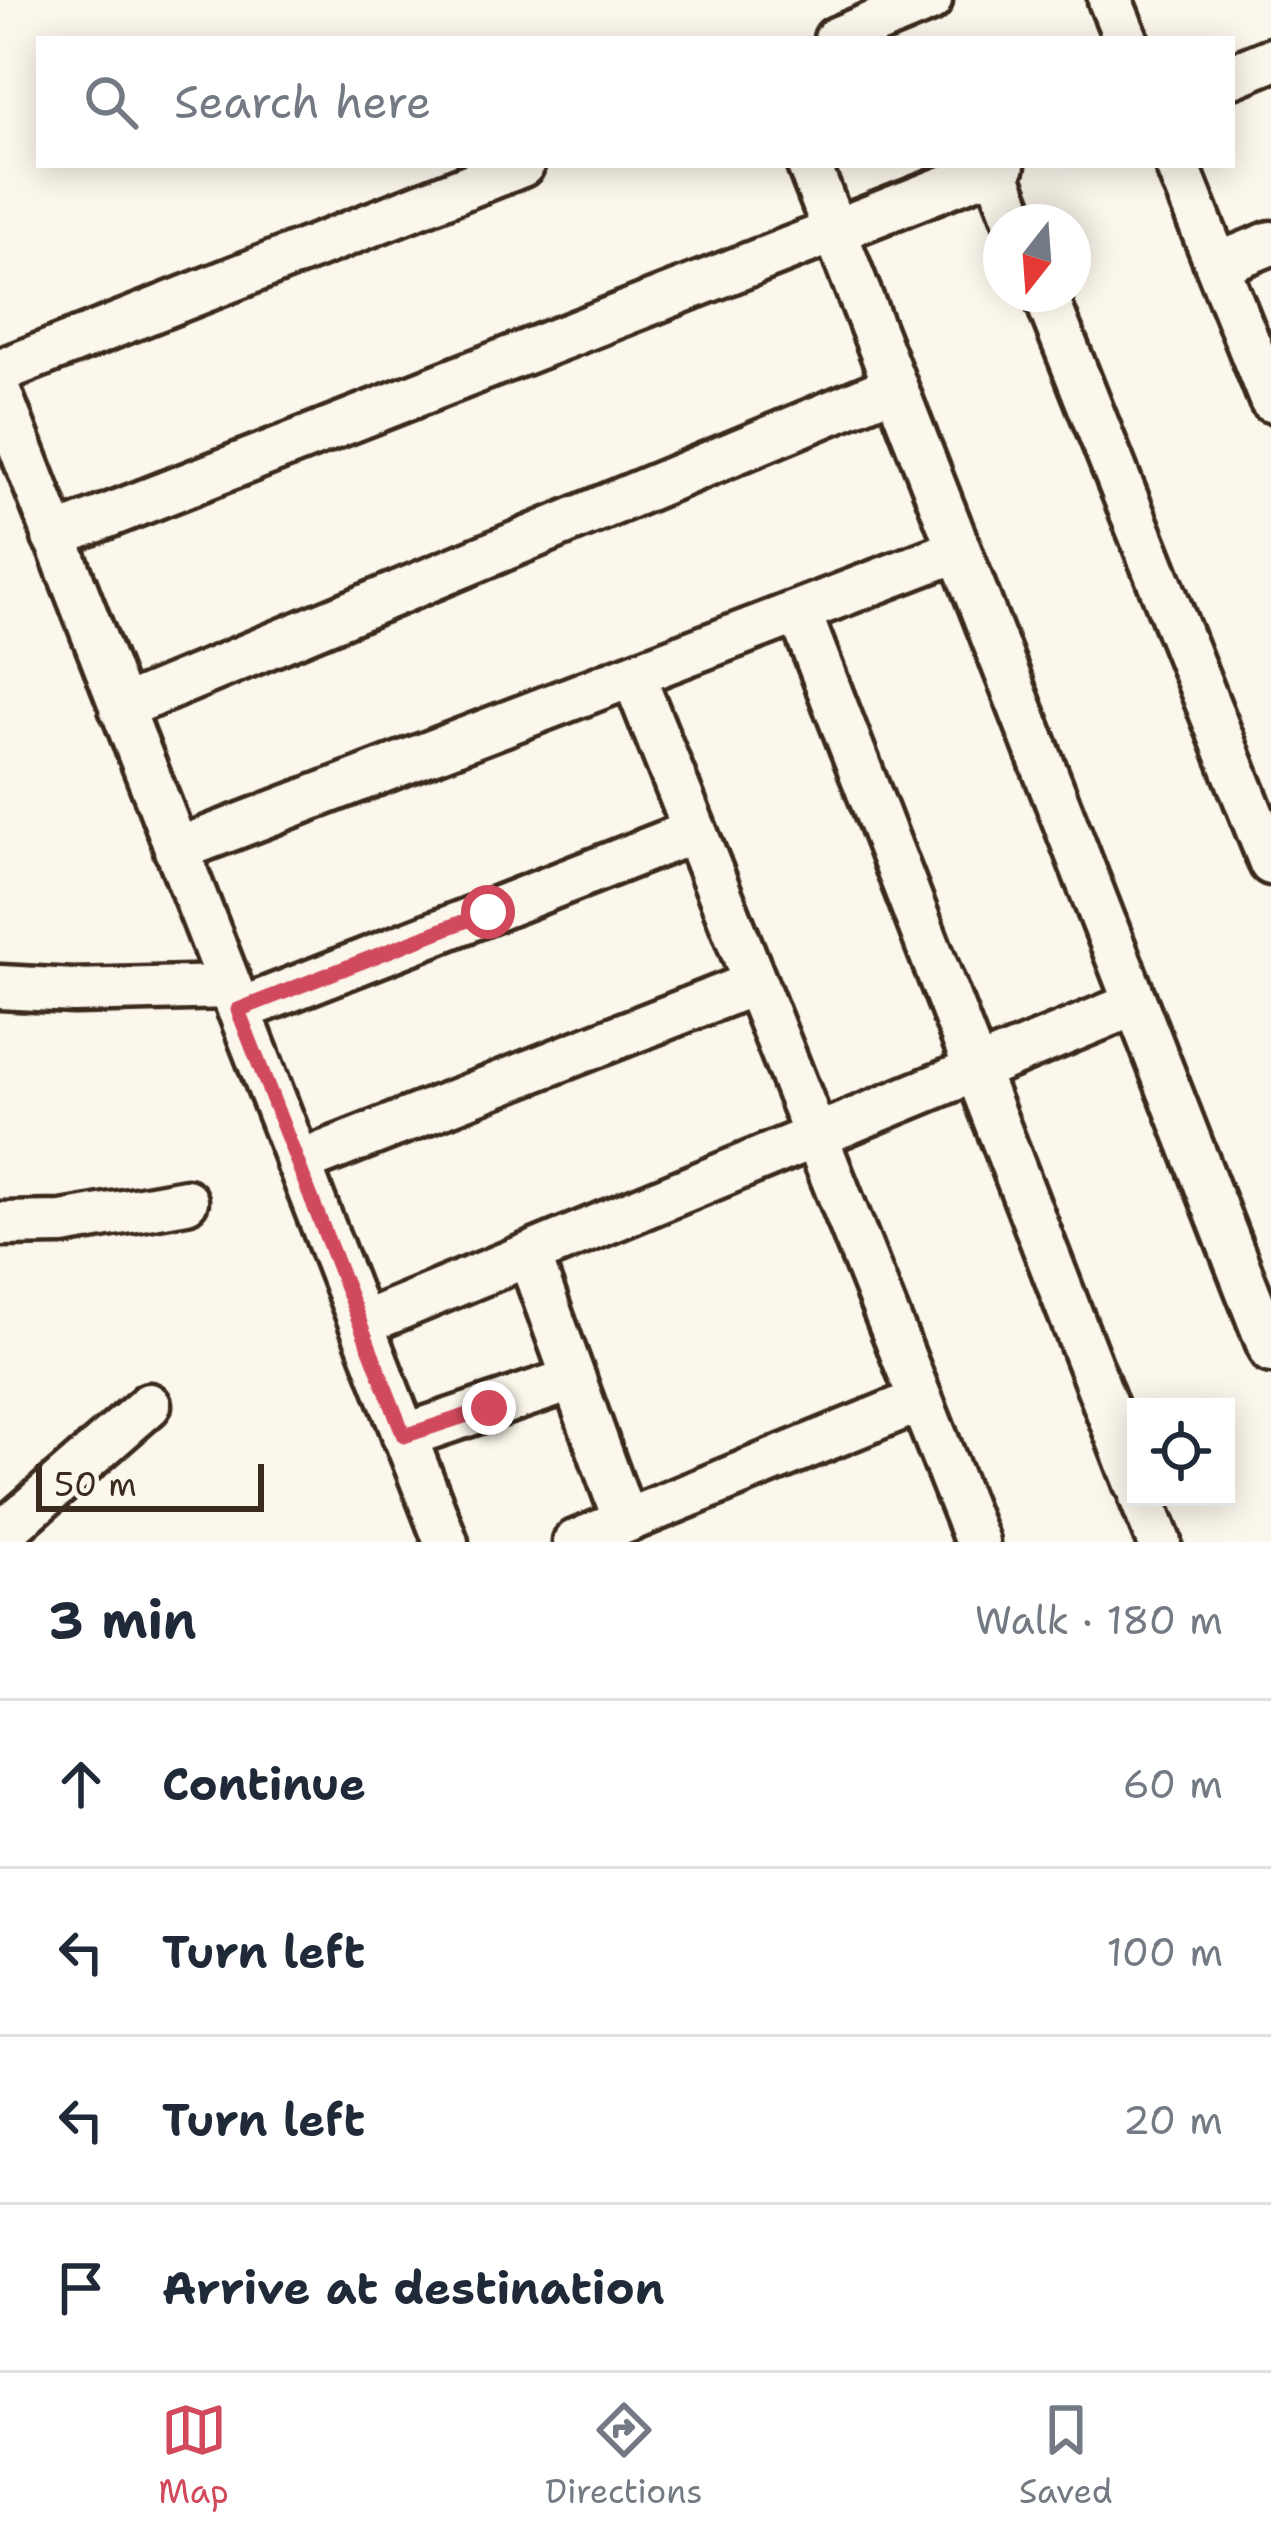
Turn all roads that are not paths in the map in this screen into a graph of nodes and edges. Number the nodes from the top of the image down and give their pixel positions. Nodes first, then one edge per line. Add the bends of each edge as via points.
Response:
1 (930, 0) edge
2 (1110, 0) edge
3 (843, 36) edge
4 (1125, 36) edge
5 (1271, 60) edge
6 (1235, 75) edge
7 (514, 168) edge
8 (810, 168) edge
9 (996, 168) edge
10 (999, 168) edge
11 (1179, 168) edge
12 (1010, 204) edge
13 (835, 231) junction
14 (1271, 242) edge
15 (1217, 265) junction
16 (1052, 312) edge
17 (0, 371) edge
18 (895, 386) junction
19 (0, 394) edge
20 (1271, 400) edge
21 (54, 537) junction
22 (959, 550) junction
23 (800, 614) junction
24 (632, 675) junction
25 (121, 708) junction
26 (695, 831) junction
27 (176, 850) junction
28 (1271, 863) edge
29 (755, 983) junction
30 (0, 987) edge
31 (234, 999) junction
32 (1135, 1004) junction
33 (976, 1070) junction
34 (816, 1136) junction
35 (298, 1163) junction
36 (186, 1201) dead end
37 (0, 1224) edge
38 (529, 1255) junction
39 (361, 1324) junction
40 (1271, 1351) edge
41 (574, 1379) junction
42 (921, 1400) junction
43 (149, 1405) dead end
44 (404, 1436) junction
45 (1127, 1461) edge
46 (1145, 1506) edge
47 (625, 1521) junction
48 (0, 1535) edge
49 (446, 1542) edge
50 (575, 1542) edge
51 (977, 1542) edge
52 (1159, 1542) edge

1 - 3 street
2 - 4 street
5 - 6 street
7 - 17 street
8 - 13 street
9 - 13 street
10 - 12 street
11 - 15 street
13 - 18 street
13 - 21 street
14 - 15 street
15 - 20 street
16 - 28 street
18 - 22 street
18 - 25 street
19 - 21 street
21 - 25 street
22 - 23 street
22 - 32 street
23 - 24 street
23 - 33 street
24 - 26 street
24 - 27 street
25 - 27 street
26 - 29 street
26 - 31 street
27 - 31 street
29 - 34 street
29 - 35 street
30 - 31 street
31 - 35 street
32 - 33 street
32 - 40 street
33 - 34 street
33 - 45 street
34 - 38 street
34 - 42 street
35 - 39 street
36 - 37 street via 62,1223
38 - 39 street
38 - 41 street
39 - 44 street
41 - 44 street
41 - 47 street
42 - 47 street
42 - 51 street
43 - 48 street
44 - 49 street
46 - 52 street
47 - 50 street

